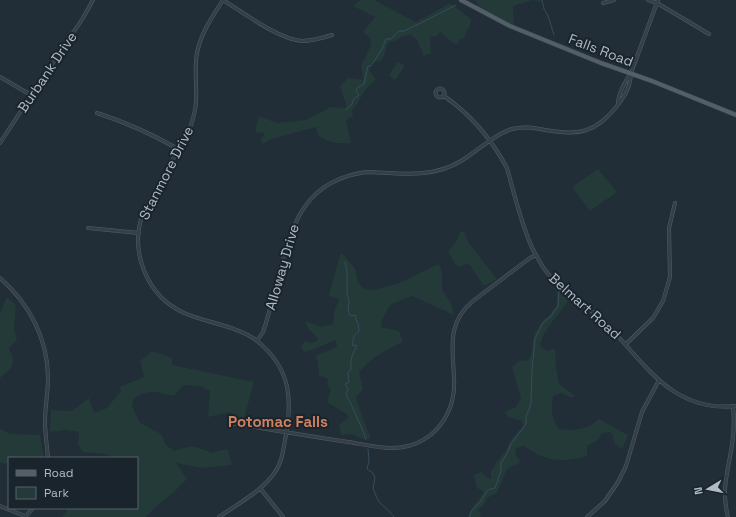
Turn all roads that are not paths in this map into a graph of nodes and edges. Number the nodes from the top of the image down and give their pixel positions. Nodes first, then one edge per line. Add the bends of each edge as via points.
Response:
1 (93, 0) edge
2 (223, 0) edge
3 (461, 0) edge
4 (614, 0) edge
5 (648, 0) edge
6 (658, 2) edge
7 (602, 3) dead end
8 (709, 34) dead end
9 (332, 35) dead end
10 (631, 73) junction
11 (0, 77) edge
12 (32, 95) junction
13 (444, 96) dead end
14 (97, 113) dead end
15 (736, 115) edge
16 (490, 141) junction
17 (0, 143) edge
18 (178, 149) junction
19 (675, 203) dead end
20 (88, 228) dead end
21 (139, 233) junction
22 (536, 255) junction
23 (0, 278) edge
24 (257, 341) junction
25 (626, 344) junction
26 (660, 380) junction
27 (735, 406) edge
28 (231, 422) dead end
29 (286, 433) junction
30 (48, 457) edge
31 (260, 488) junction
32 (0, 506) edge
33 (32, 509) edge
34 (25, 517) edge
35 (219, 517) edge
36 (283, 517) edge
37 (588, 517) edge
38 (728, 517) edge

1 - 12 street, Burbank Drive
2 - 9 street via 274,32 289,38 309,41
2 - 18 street, Stanmore Drive via 202,35 195,67 195,111 189,130
3 - 10 main road, Falls Road via 510,26
4 - 7 street
5 - 6 street
6 - 8 street
6 - 10 street, Alloway Drive
10 - 15 main road, Falls Road
10 - 16 street, Alloway Drive via 628,90 622,101 599,124 588,130 564,134 525,126 505,132
11 - 12 street
12 - 17 street, Burbank Drive
13 - 16 street, Belmart Road via 461,109
14 - 18 street via 140,129
16 - 22 street, Belmart Road via 507,168 530,245
16 - 24 street, Alloway Drive via 460,162 443,169 421,174 357,173 334,181 317,193 304,207 291,231 266,323
18 - 21 street, Stanmore Drive via 142,216
19 - 25 street via 669,228 670,277 663,301 653,318
20 - 21 street, Stanmore Drive
21 - 24 street, Stanmore Drive via 139,252 145,273 157,292 170,304 185,313
22 - 25 street, Belmart Road via 555,281 599,317
22 - 29 street via 467,305 459,317 452,334 452,403 441,425 426,438 408,446 389,448
23 - 30 street via 26,306 42,339 48,367 45,421
24 - 29 street, Stanmore Drive via 272,355 286,379 290,402
25 - 26 street, Belmart Road
26 - 27 street, Belmart Road via 677,394 695,401
26 - 37 street via 642,412 626,466 618,482 605,501
27 - 38 street via 724,489
28 - 29 street
29 - 31 street, Stanmore Drive via 278,467
31 - 35 street, Stanmore Drive
31 - 36 street
32 - 34 street
33 - 34 street

